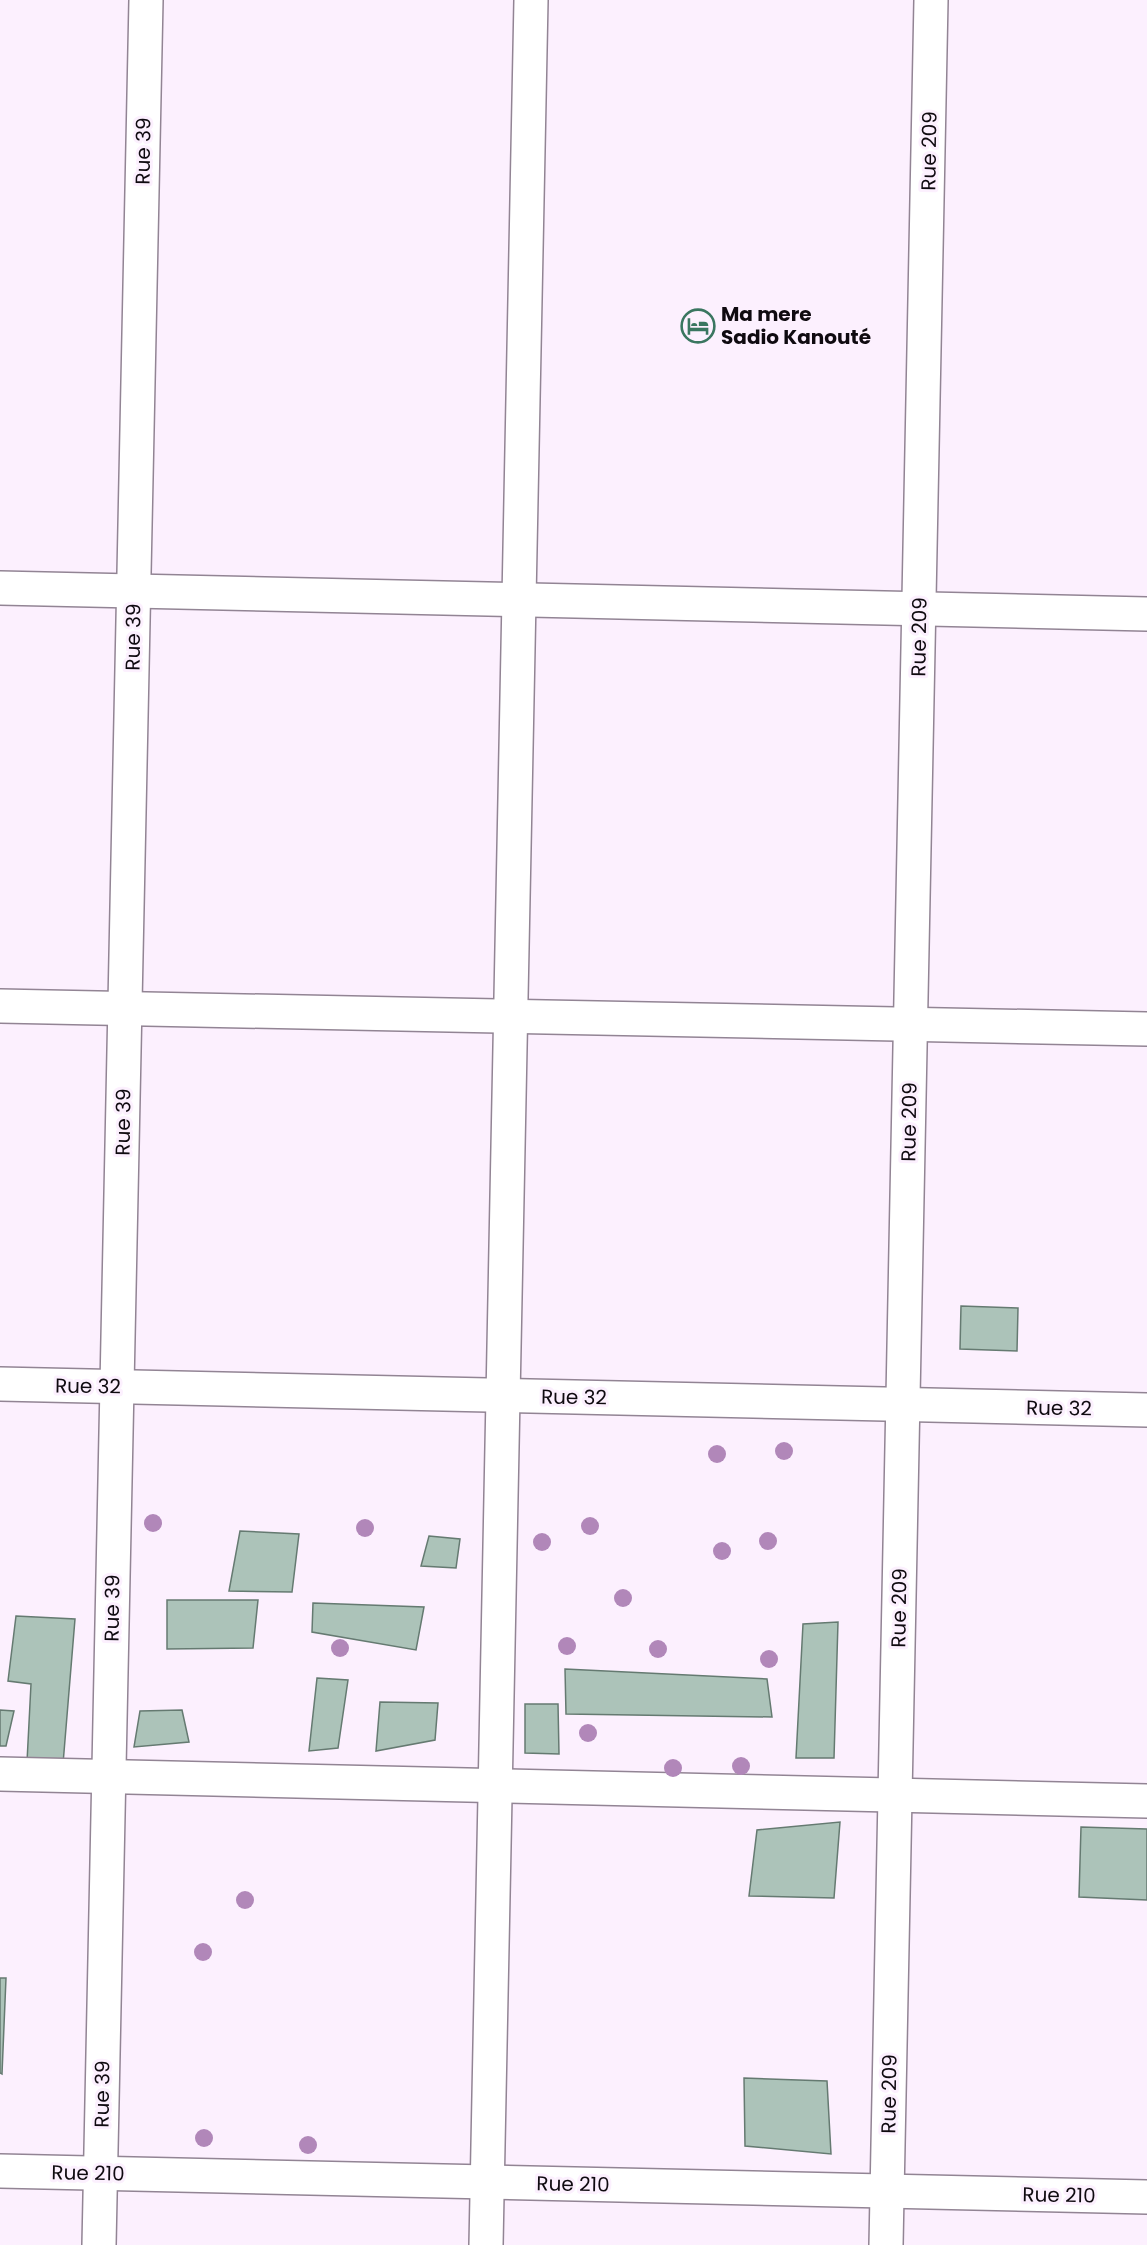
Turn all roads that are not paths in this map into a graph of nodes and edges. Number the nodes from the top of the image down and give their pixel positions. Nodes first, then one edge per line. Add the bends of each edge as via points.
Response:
1 (146, 0) edge
2 (531, 0) edge
3 (932, 0) edge
4 (0, 588) edge
5 (134, 591) junction
6 (519, 600) junction
7 (920, 609) junction
8 (1147, 614) edge
9 (0, 1006) edge
10 (125, 1009) junction
11 (511, 1016) junction
12 (910, 1025) junction
13 (1147, 1029) edge
14 (0, 1384) edge
15 (117, 1386) junction
16 (503, 1395) junction
17 (903, 1404) junction
18 (1147, 1410) edge
19 (0, 1774) edge
20 (109, 1777) junction
21 (495, 1785) junction
22 (895, 1795) junction
23 (1147, 1801) edge
24 (0, 2171) edge
25 (101, 2173) junction
26 (487, 2182) junction
27 (887, 2191) junction
28 (1147, 2197) edge
29 (99, 2245) edge
30 (486, 2245) edge
31 (886, 2245) edge

1 - 5 street, Rue 39
2 - 6 street
3 - 7 street, Rue 209
4 - 5 street
5 - 6 street
5 - 10 street, Rue 39
6 - 7 street
6 - 11 street
7 - 8 street
7 - 12 street, Rue 209
9 - 10 street
10 - 11 street
10 - 15 street, Rue 39
11 - 12 street
11 - 16 street
12 - 13 street
12 - 17 street, Rue 209
14 - 15 street, Rue 32
15 - 16 street, Rue 32
15 - 20 street, Rue 39
16 - 17 street, Rue 32
16 - 21 street
17 - 18 street, Rue 32
17 - 22 street, Rue 209
19 - 20 street
20 - 21 street
20 - 25 street, Rue 39
21 - 22 street
21 - 26 street
22 - 23 street
22 - 27 street, Rue 209
24 - 25 street, Rue 210
25 - 26 street, Rue 210
25 - 29 street, Rue 39
26 - 27 street, Rue 210
26 - 30 street
27 - 28 street, Rue 210
27 - 31 street, Rue 209

